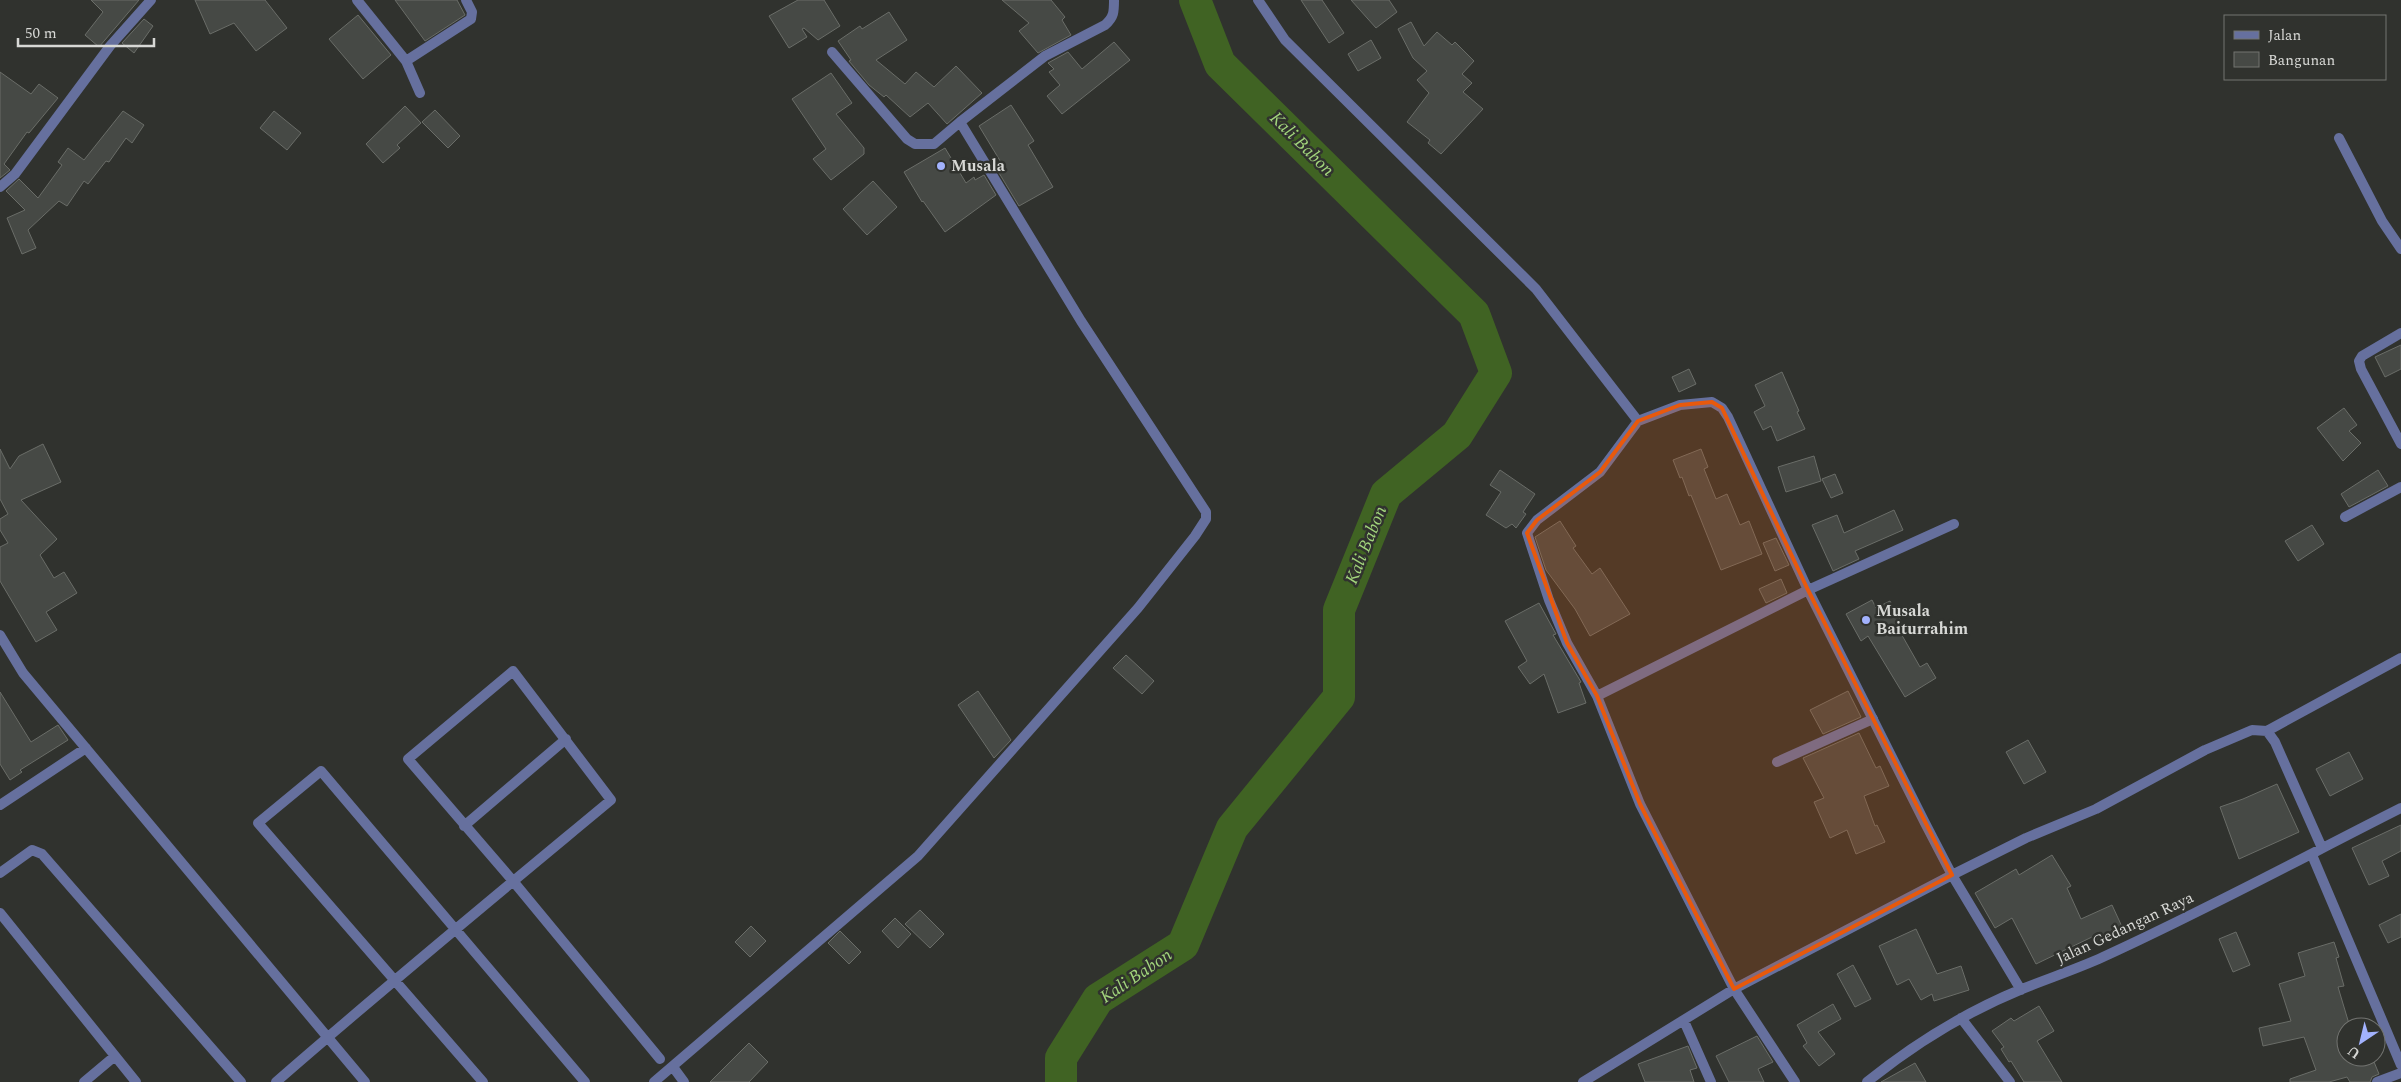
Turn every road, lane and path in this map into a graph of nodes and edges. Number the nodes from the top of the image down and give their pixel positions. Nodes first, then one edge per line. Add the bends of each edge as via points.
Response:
1 (151, 0) edge
2 (357, 0) edge
3 (466, 0) edge
4 (1114, 0) edge
5 (1258, 0) edge
6 (832, 52) dead end
7 (406, 61) junction
8 (420, 93) dead end
9 (960, 122) junction
10 (2339, 138) dead end
11 (0, 187) edge
12 (2401, 249) edge
13 (2401, 334) edge
14 (1638, 420) junction
15 (2401, 444) edge
16 (2401, 486) edge
17 (2345, 517) dead end
18 (1954, 524) dead end
19 (1808, 590) junction
20 (0, 635) edge
21 (2401, 658) edge
22 (1597, 696) junction
23 (1873, 719) junction
24 (2267, 731) junction
25 (566, 739) junction
26 (86, 748) junction
27 (1777, 762) dead end
28 (0, 804) edge
29 (2401, 808) edge
30 (464, 826) junction
31 (2322, 848) junction
32 (2312, 855) junction
33 (0, 873) edge
34 (1952, 875) junction
35 (513, 881) junction
36 (0, 913) edge
37 (455, 930) junction
38 (395, 980) junction
39 (1734, 989) junction
40 (2021, 990) junction
41 (1960, 1018) junction
42 (1684, 1021) junction
43 (327, 1037) junction
44 (115, 1056) junction
45 (660, 1059) dead end
46 (2401, 1065) edge
47 (674, 1067) junction
48 (2401, 1072) edge
49 (84, 1082) edge
50 (136, 1082) edge
51 (241, 1082) edge
52 (276, 1082) edge
53 (365, 1082) edge
54 (483, 1082) edge
55 (585, 1082) edge
56 (654, 1082) edge
57 (684, 1082) edge
58 (1583, 1082) edge
59 (1711, 1082) edge
60 (1795, 1082) edge
61 (1867, 1082) edge
62 (2010, 1082) edge
63 (2378, 1082) edge

1 - 11 street via 110,46 15,174
2 - 7 street
3 - 7 street via 472,12 471,19
4 - 9 street via 1112,19 1105,25 1046,56
5 - 14 street via 1285,40 1536,289
6 - 9 street via 907,139 915,144 934,144
7 - 8 street
9 - 47 street via 1081,321 1206,512 1206,519 1138,608 918,856
10 - 12 street via 2382,221
13 - 15 street via 2362,356 2360,361 2361,369
14 - 19 street via 1680,405 1712,402 1722,408
14 - 22 street via 1600,472 1536,520 1527,533 1567,643
16 - 17 street
18 - 19 street
19 - 22 street
19 - 23 street
20 - 26 street via 23,672
21 - 24 street
22 - 39 street via 1640,804
23 - 27 street
23 - 34 street
24 - 31 street via 2289,770
24 - 34 street via 2252,730 2205,750 2096,809 2026,838
25 - 30 street
25 - 30 street via 512,671 415,753 408,759
25 - 35 street via 611,800
26 - 28 street
26 - 43 street
29 - 31 street, Jalan Gedangan Raya
30 - 35 street
31 - 32 street, Jalan Gedangan Raya
32 - 40 street, Jalan Gedangan Raya via 2102,958
32 - 46 street
33 - 51 street via 32,850 42,854
34 - 39 street
34 - 40 street
35 - 37 street
35 - 45 street
36 - 44 street
37 - 38 street
37 - 38 street via 321,771 258,823
37 - 55 street
38 - 43 street
38 - 54 street
39 - 42 street
39 - 60 street
40 - 41 street, Jalan Gedangan Raya
41 - 61 street, Jalan Gedangan Raya via 1896,1059
41 - 62 street
42 - 58 street
42 - 59 street
43 - 52 street
43 - 53 street
44 - 49 street
44 - 50 street
47 - 56 street
47 - 57 street
48 - 63 street

